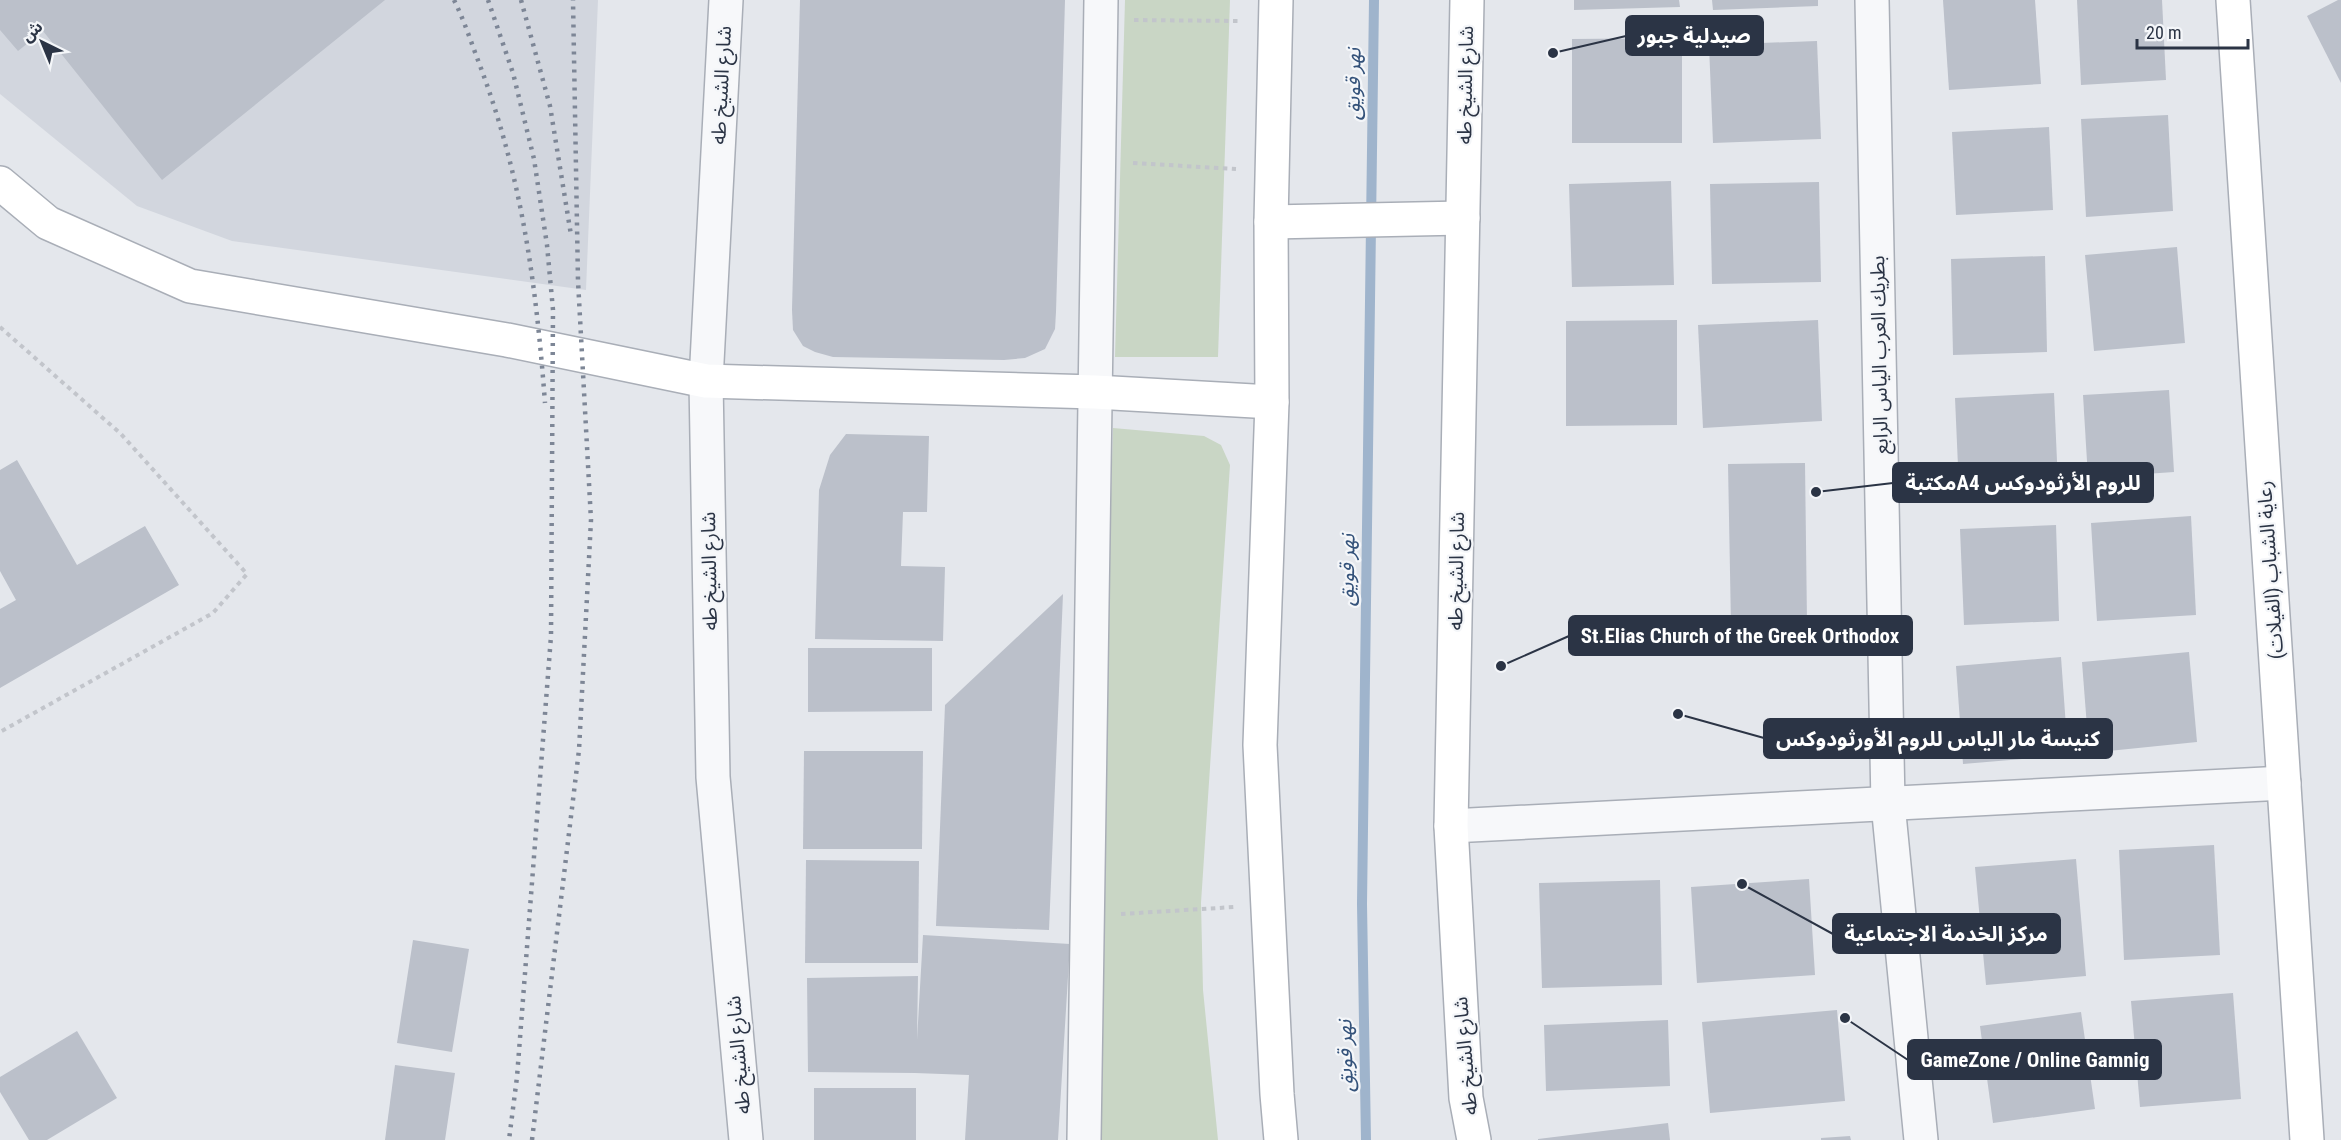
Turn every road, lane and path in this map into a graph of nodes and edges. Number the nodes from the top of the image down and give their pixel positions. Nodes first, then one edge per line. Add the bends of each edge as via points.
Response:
1 (726, 0) edge
2 (1467, 0) edge
3 (1872, 0) edge
4 (2233, 0) edge
5 (1101, 10) edge
6 (1276, 11) edge
7 (1099, 161) junction
8 (1272, 171) junction
9 (0, 183) edge
10 (1463, 218) junction
11 (1271, 222) junction
12 (0, 327) edge
13 (706, 381) junction
14 (1095, 392) junction
15 (1272, 402) junction
16 (0, 732) edge
17 (2284, 783) junction
18 (1888, 804) junction
19 (1451, 826) junction
20 (1268, 905) junction
21 (1088, 915) junction
22 (1466, 1098) junction
23 (746, 1140) edge
24 (1084, 1140) edge
25 (1281, 1140) edge
26 (1463, 1140) edge
27 (1474, 1140) edge
28 (1921, 1140) edge
29 (2307, 1140) edge

1 - 13 street, شارع الشيخ طه
2 - 10 main road, شارع الشيخ طه
3 - 18 street, بطريك العرب الياس الرابع
4 - 17 main road, رعاية الشباب (الفيلات)
5 - 6 path
5 - 7 street
6 - 8 main road
7 - 8 path
7 - 14 street
8 - 11 main road
9 - 13 main road via 48,223 190,286 507,340
10 - 11 main road
10 - 19 main road, شارع الشيخ طه
11 - 15 main road
12 - 16 path via 121,434 247,574 213,613
13 - 14 main road
13 - 23 street, شارع الشيخ طه via 712,777
14 - 15 main road
14 - 21 street
15 - 20 main road via 1260,745
17 - 18 street
17 - 29 main road, رعاية الشباب (الفيلات)
18 - 19 street
18 - 28 street, بطريك العرب الياس الرابع
19 - 22 main road, شارع الشيخ طه
20 - 21 path
20 - 25 main road
21 - 24 street
22 - 26 main road
22 - 27 main road, شارع الشيخ طه

